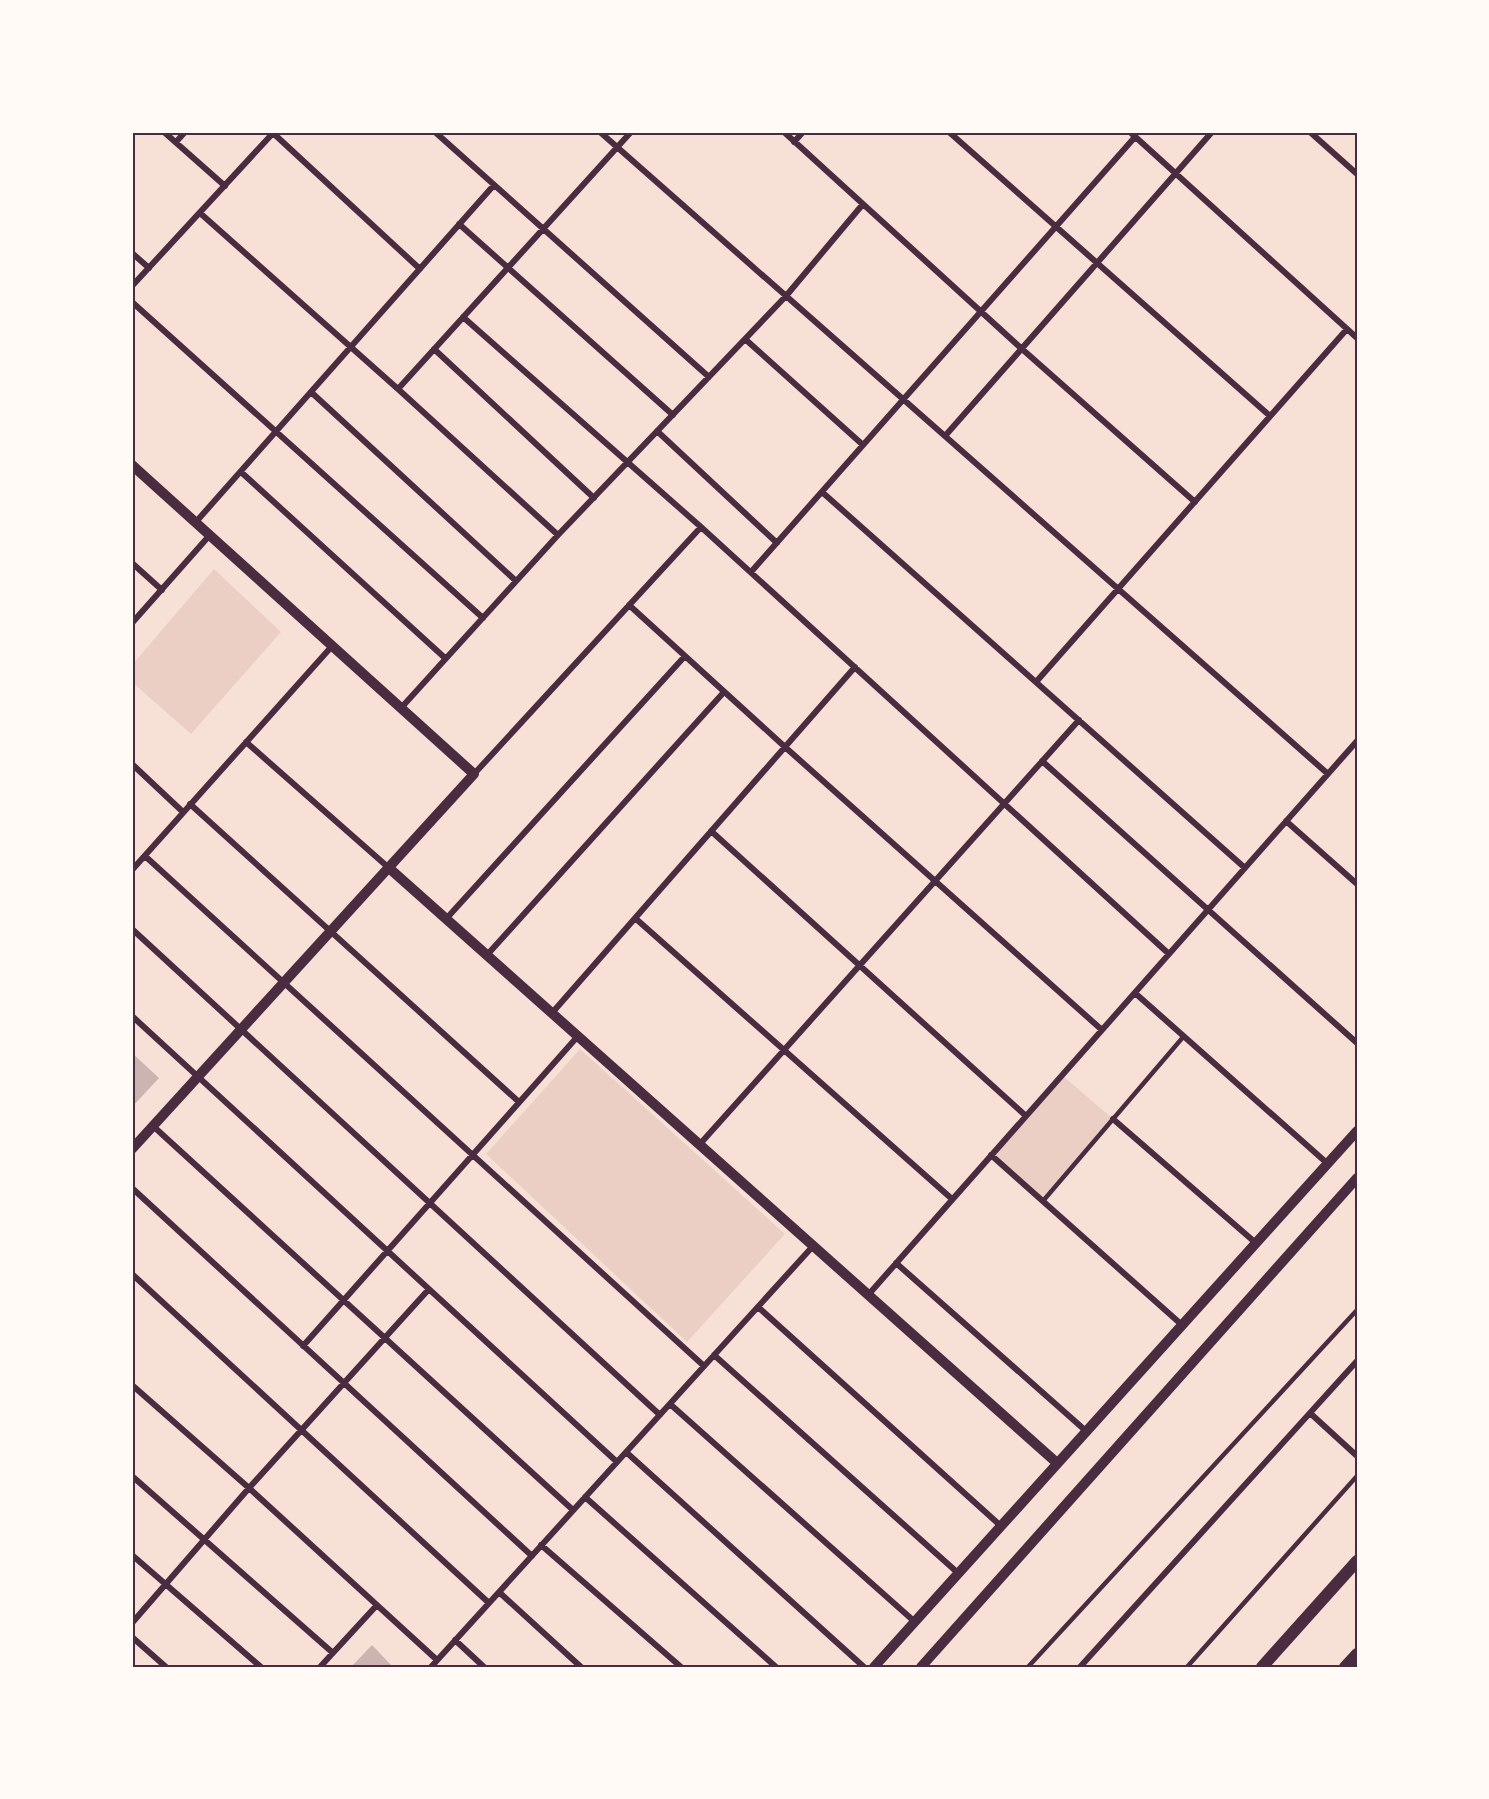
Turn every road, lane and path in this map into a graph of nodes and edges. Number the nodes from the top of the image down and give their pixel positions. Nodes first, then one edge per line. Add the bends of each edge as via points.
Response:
1 (164, 132) edge
2 (184, 132) edge
3 (274, 132) edge
4 (435, 132) edge
5 (600, 132) edge
6 (631, 132) edge
7 (784, 132) edge
8 (803, 132) edge
9 (949, 132) edge
10 (1212, 132) edge
11 (1310, 132) edge
12 (1132, 134) edge
13 (176, 142) junction
14 (794, 142) junction
15 (617, 147) junction
16 (1176, 173) junction
17 (1357, 174) edge
18 (494, 185) junction
19 (225, 186) junction
20 (863, 204) junction
21 (200, 213) junction
22 (459, 224) junction
23 (1056, 227) junction
24 (543, 229) junction
25 (132, 253) edge
26 (1097, 263) junction
27 (149, 268) junction
28 (508, 268) junction
29 (420, 269) junction
30 (132, 286) edge
31 (786, 296) junction
32 (132, 302) edge
33 (981, 311) junction
34 (463, 317) junction
35 (1347, 329) junction
36 (745, 339) junction
37 (1357, 339) edge
38 (350, 346) junction
39 (434, 349) junction
40 (1022, 349) junction
41 (709, 377) junction
42 (398, 389) junction
43 (311, 392) junction
44 (903, 399) junction
45 (674, 415) junction
46 (1270, 416) junction
47 (276, 431) junction
48 (657, 431) junction
49 (945, 436) junction
50 (863, 446) junction
51 (628, 462) junction
52 (132, 465) edge
53 (241, 472) junction
54 (822, 492) junction
55 (594, 498) junction
56 (1195, 502) junction
57 (195, 523) junction
58 (701, 527) junction
59 (558, 535) junction
60 (209, 536) junction
61 (777, 543) junction
62 (132, 562) edge
63 (751, 573) junction
64 (516, 581) junction
65 (1118, 589) junction
66 (162, 590) junction
67 (629, 605) junction
68 (483, 618) junction
69 (132, 623) edge
70 (333, 645) junction
71 (685, 656) junction
72 (445, 658) junction
73 (855, 667) junction
74 (1036, 682) junction
75 (724, 692) junction
76 (401, 708) junction
77 (1078, 720) junction
78 (1357, 741) edge
79 (246, 742) junction
80 (785, 747) junction
81 (1042, 761) junction
82 (132, 764) edge
83 (474, 774) junction
84 (1328, 774) junction
85 (1004, 803) junction
86 (190, 804) junction
87 (183, 813) junction
88 (1286, 821) junction
89 (711, 831) junction
90 (145, 856) junction
91 (389, 868) junction
92 (1245, 868) junction
93 (132, 870) edge
94 (935, 882) junction
95 (1357, 884) edge
96 (1207, 911) junction
97 (635, 918) junction
98 (447, 919) junction
99 (132, 929) edge
100 (332, 931) junction
101 (1169, 954) junction
102 (487, 955) junction
103 (860, 966) junction
104 (284, 983) junction
105 (1135, 993) junction
106 (552, 1013) junction
107 (132, 1016) edge
108 (241, 1030) junction
109 (1102, 1030) junction
110 (578, 1036) junction
111 (1184, 1036) junction
112 (1357, 1043) edge
113 (784, 1050) junction
114 (199, 1076) junction
115 (519, 1102) junction
116 (1026, 1116) junction
117 (1113, 1119) junction
118 (153, 1126) junction
119 (1357, 1131) edge
120 (700, 1144) junction
121 (132, 1149) edge
122 (472, 1155) junction
123 (992, 1155) junction
124 (1328, 1164) junction
125 (1357, 1178) edge
126 (132, 1188) edge
127 (952, 1199) junction
128 (1043, 1201) junction
129 (430, 1203) junction
130 (1257, 1244) junction
131 (814, 1245) junction
132 (388, 1250) junction
133 (896, 1263) junction
134 (132, 1274) edge
135 (429, 1289) junction
136 (869, 1293) junction
137 (344, 1300) junction
138 (758, 1307) junction
139 (1357, 1310) edge
140 (1182, 1326) junction
141 (385, 1338) junction
142 (303, 1346) junction
143 (714, 1355) junction
144 (1357, 1361) edge
145 (704, 1366) junction
146 (344, 1383) junction
147 (132, 1385) edge
148 (670, 1404) junction
149 (1310, 1413) junction
150 (660, 1415) junction
151 (301, 1430) junction
152 (1086, 1431) junction
153 (626, 1452) junction
154 (1357, 1456) edge
155 (617, 1462) junction
156 (1057, 1463) junction
157 (132, 1476) edge
158 (1357, 1476) edge
159 (249, 1488) junction
160 (585, 1497) junction
161 (573, 1510) junction
162 (1002, 1527) junction
163 (204, 1540) junction
164 (541, 1545) junction
165 (132, 1555) edge
166 (532, 1556) junction
167 (1357, 1561) edge
168 (958, 1573) junction
169 (165, 1584) junction
170 (499, 1592) junction
171 (489, 1603) junction
172 (377, 1605) junction
173 (915, 1622) junction
174 (132, 1623) edge
175 (132, 1637) edge
176 (455, 1640) junction
177 (333, 1653) junction
178 (1357, 1654) edge
179 (437, 1660) junction
180 (166, 1667) edge
181 (261, 1667) edge
182 (320, 1667) edge
183 (431, 1667) edge
184 (484, 1667) edge
185 (581, 1667) edge
186 (681, 1667) edge
187 (776, 1667) edge
188 (864, 1667) edge
189 (874, 1667) edge
190 (921, 1667) edge
191 (1028, 1667) edge
192 (1080, 1667) edge
193 (1187, 1667) edge
194 (1262, 1667) edge
195 (1345, 1667) edge

1 - 13 street
2 - 13 street
3 - 19 street
3 - 29 street
4 - 18 street
5 - 15 street
6 - 15 street
7 - 14 street
8 - 14 street
9 - 23 street
10 - 16 street
11 - 17 street
12 - 16 street
12 - 23 street
13 - 19 street
14 - 20 street
15 - 24 street
15 - 31 street
16 - 26 street
16 - 35 street
18 - 22 street
18 - 24 street
19 - 21 street
20 - 31 street
20 - 33 street
21 - 27 street
21 - 38 street
22 - 28 street
22 - 29 street
23 - 26 street
23 - 33 street
24 - 28 street
24 - 41 street
25 - 27 street
26 - 40 street
26 - 46 street
27 - 30 street
28 - 34 street
28 - 45 street
29 - 38 street
31 - 36 street
31 - 44 street
32 - 47 street
33 - 40 street
33 - 44 street
34 - 39 street
34 - 51 street
35 - 37 street
35 - 46 street
36 - 41 street
36 - 50 street
38 - 42 street
38 - 43 street
39 - 42 street
39 - 55 street
40 - 49 street
40 - 56 street
41 - 45 street
42 - 59 street
43 - 47 street
43 - 64 street
44 - 49 street
44 - 50 street
45 - 48 street
46 - 56 street
47 - 53 street
47 - 68 street
48 - 51 street
48 - 61 street
49 - 65 street
50 - 54 street
51 - 55 street
51 - 58 street
52 - 57 street
53 - 57 street
53 - 72 street
54 - 61 street
54 - 74 street
55 - 59 street
56 - 65 street
57 - 60 street
58 - 63 street
58 - 67 street
59 - 64 street
60 - 66 street
60 - 70 street
61 - 63 street
62 - 66 street
63 - 73 street
64 - 68 street
65 - 74 street
65 - 84 street
66 - 69 street
67 - 71 street
67 - 83 street
68 - 72 street
70 - 76 street
70 - 79 street
71 - 75 street
71 - 98 street
72 - 76 street
73 - 80 street
73 - 85 street
74 - 77 street
75 - 80 street
75 - 102 street
76 - 83 street
77 - 81 street
77 - 92 street
78 - 84 street
79 - 86 street
79 - 91 street
80 - 89 street
80 - 94 street
81 - 85 street
81 - 96 street
82 - 87 street
83 - 91 street
84 - 88 street
85 - 94 street
85 - 101 street
86 - 87 street
86 - 100 street
87 - 90 street
88 - 92 street
88 - 95 street
89 - 97 street
89 - 103 street
90 - 93 street
90 - 104 street
91 - 98 street
91 - 100 street
92 - 96 street
94 - 103 street
94 - 109 street
96 - 101 street
96 - 112 street
97 - 106 street
97 - 113 street
98 - 102 street
99 - 108 street
100 - 104 street
100 - 115 street
101 - 105 street
102 - 106 street
103 - 113 street
103 - 116 street
104 - 108 street
104 - 122 street
105 - 109 street
105 - 111 street
106 - 110 street
107 - 114 street
108 - 114 street
108 - 129 street
109 - 116 street
110 - 115 street
110 - 120 street
111 - 117 lane
111 - 124 street
113 - 120 street
113 - 127 street
114 - 118 street
114 - 132 street
115 - 122 street
116 - 123 street
117 - 128 lane
117 - 130 street
118 - 121 street
118 - 137 street
119 - 124 street
120 - 131 street
122 - 129 street
122 - 145 street
123 - 127 street
123 - 128 street
124 - 130 street
125 - 190 street
126 - 142 street
127 - 133 street
128 - 140 street
129 - 132 street
129 - 150 street
130 - 140 street
131 - 136 street
131 - 138 street
132 - 135 street
132 - 137 street
133 - 136 street
133 - 152 street
134 - 151 street
135 - 141 street
135 - 155 street
136 - 156 street
137 - 141 street
137 - 142 street
138 - 143 street
138 - 162 street
139 - 191 lane
140 - 152 street
141 - 146 street
141 - 161 street
142 - 146 street
143 - 145 street
143 - 168 street
144 - 149 street
145 - 148 street
146 - 151 street
146 - 166 street
147 - 159 street
148 - 150 street
148 - 173 street
149 - 154 street
149 - 192 street
150 - 153 street
151 - 159 street
151 - 171 street
152 - 156 street
153 - 155 street
153 - 188 street
155 - 160 street
156 - 162 street
157 - 163 street
158 - 193 lane
159 - 163 street
159 - 172 street
160 - 161 street
160 - 187 street
161 - 164 street
162 - 168 street
163 - 169 street
163 - 177 street
164 - 166 street
164 - 186 street
165 - 169 street
166 - 170 street
167 - 194 main road
168 - 173 street
169 - 174 street
169 - 181 street
170 - 171 street
170 - 185 street
171 - 176 street
172 - 177 street
172 - 179 street
173 - 189 street
175 - 180 street
176 - 179 street
176 - 184 street
177 - 182 street
178 - 195 main road
179 - 183 street

